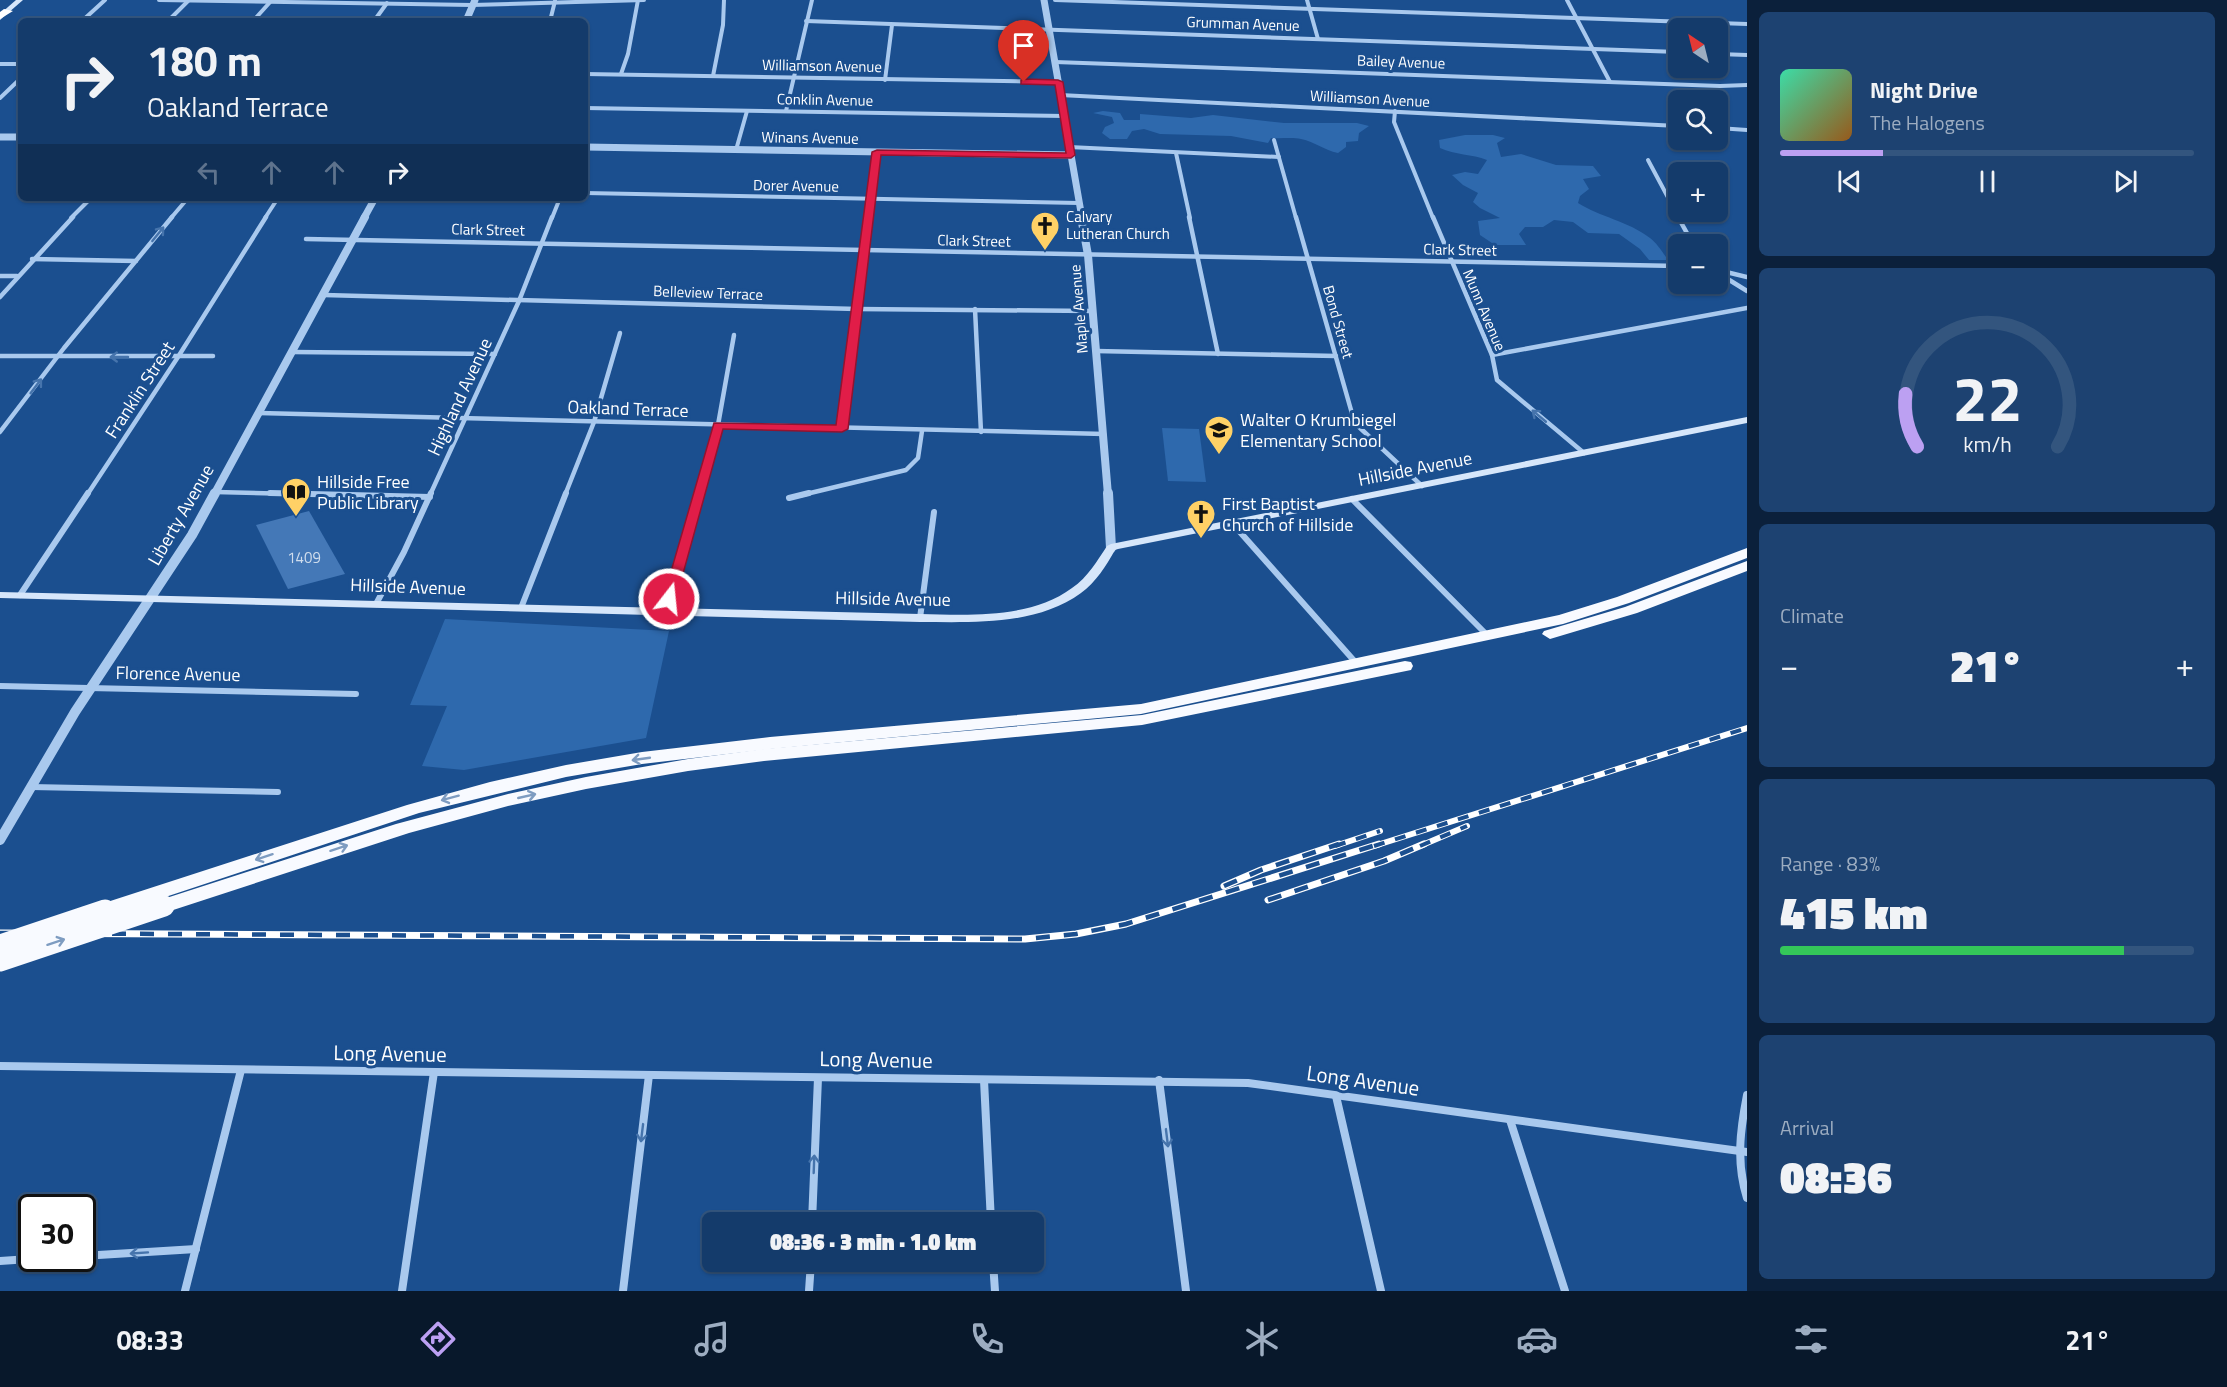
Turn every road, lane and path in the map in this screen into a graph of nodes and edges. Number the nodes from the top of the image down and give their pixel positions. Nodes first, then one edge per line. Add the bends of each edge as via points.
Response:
1 (20, 0) edge
2 (105, 0) edge
3 (159, 0) edge
4 (188, 0) edge
5 (638, 0) edge
6 (644, 0) edge
7 (724, 0) edge
8 (812, 0) edge
9 (1044, 0) edge
10 (1055, 0) edge
11 (1306, 0) edge
12 (1567, 0) edge
13 (271, 1) edge
14 (554, 1) edge
15 (387, 2) edge
16 (474, 3) edge
17 (1308, 9) junction
18 (3, 15) edge
19 (85, 18) edge
20 (171, 18) edge
21 (256, 18) edge
22 (376, 18) edge
23 (467, 18) edge
24 (551, 18) edge
25 (1576, 18) junction
26 (806, 21) junction
27 (1747, 24) edge
28 (892, 25) junction
29 (1050, 30) junction
30 (1318, 39) junction
31 (1592, 49) junction
32 (1668, 52) edge
33 (1728, 54) edge
34 (1747, 55) edge
35 (1055, 62) junction
36 (0, 64) edge
37 (18, 64) edge
38 (588, 74) edge
39 (621, 74) junction
40 (712, 76) junction
41 (794, 77) junction
42 (885, 80) junction
43 (18, 81) edge
44 (1058, 82) junction
45 (1610, 82) junction
46 (1747, 84) edge
47 (1060, 95) junction
48 (0, 98) edge
49 (588, 108) edge
50 (747, 111) junction
51 (786, 111) junction
52 (1395, 111) junction
53 (1064, 116) junction
54 (1668, 125) edge
55 (1728, 129) edge
56 (1747, 130) edge
57 (0, 137) edge
58 (18, 137) edge
59 (1274, 140) dead end
60 (588, 147) edge
61 (736, 150) junction
62 (1070, 151) junction
63 (877, 152) junction
64 (1176, 153) junction
65 (1279, 158) junction
66 (1648, 160) dead end
67 (588, 193) edge
68 (871, 200) junction
69 (88, 201) edge
70 (186, 201) edge
71 (276, 201) edge
72 (373, 201) edge
73 (559, 201) edge
74 (1079, 203) junction
75 (1688, 234) edge
76 (306, 239) dead end
77 (352, 240) junction
78 (542, 243) junction
79 (864, 251) junction
80 (1088, 255) junction
81 (1198, 257) junction
82 (32, 259) junction
83 (1307, 259) junction
84 (136, 261) junction
85 (1451, 262) junction
86 (1668, 266) edge
87 (1728, 273) edge
88 (0, 276) edge
89 (17, 276) junction
90 (1747, 277) edge
91 (1728, 278) edge
92 (1747, 291) edge
93 (324, 296) junction
94 (0, 297) edge
95 (519, 301) junction
96 (1747, 308) edge
97 (857, 309) junction
98 (975, 309) junction
99 (1091, 311) junction
100 (620, 333) dead end
101 (734, 335) dead end
102 (1096, 351) junction
103 (293, 352) junction
104 (495, 354) junction
105 (1218, 354) junction
106 (1492, 355) junction
107 (0, 356) edge
108 (58, 356) junction
109 (213, 356) dead end
110 (1336, 356) junction
111 (178, 357) junction
112 (260, 413) junction
113 (466, 418) junction
114 (1747, 420) edge
115 (594, 422) junction
116 (718, 425) junction
117 (842, 429) junction
118 (922, 431) junction
119 (0, 432) edge
120 (981, 432) junction
121 (1104, 434) junction
122 (1584, 453) junction
123 (1422, 486) junction
124 (216, 492) junction
125 (430, 497) junction
126 (789, 498) dead end
127 (1352, 499) junction
128 (934, 512) dead end
129 (1232, 523) junction
130 (1111, 548) junction
131 (1747, 553) edge
132 (1747, 566) edge
133 (0, 595) edge
134 (20, 595) junction
135 (153, 597) junction
136 (376, 604) junction
137 (521, 608) junction
138 (666, 612) junction
139 (920, 618) junction
140 (1488, 636) junction
141 (1358, 664) junction
142 (0, 686) edge
143 (92, 687) junction
144 (356, 694) dead end
145 (31, 787) junction
146 (278, 792) dead end
147 (0, 840) edge
148 (0, 945) edge
149 (0, 960) edge
150 (0, 1066) edge
151 (241, 1070) junction
152 (434, 1072) junction
153 (650, 1075) junction
154 (818, 1078) junction
155 (984, 1080) junction
156 (1160, 1080) junction
157 (1747, 1095) edge
158 (1336, 1096) junction
159 (1510, 1120) junction
160 (1743, 1151) edge
161 (1747, 1198) edge
162 (812, 1212) edge
163 (991, 1212) edge
164 (196, 1249) junction
165 (96, 1255) edge
166 (18, 1260) edge
167 (0, 1261) edge
168 (810, 1272) edge
169 (994, 1272) edge
170 (185, 1291) edge
171 (402, 1291) edge
172 (622, 1291) edge
173 (809, 1291) edge
174 (995, 1291) edge
175 (1186, 1291) edge
176 (1381, 1291) edge
177 (1565, 1291) edge

1 - 18 main road
2 - 19 street
3 - 4 street
4 - 13 street
4 - 20 street
5 - 6 street
5 - 14 street
5 - 39 street
7 - 40 street via 723,26
8 - 26 street
9 - 29 street, Maple Avenue
10 - 17 street
11 - 17 street
12 - 25 street
13 - 15 street
13 - 21 street
14 - 16 street
14 - 24 street
15 - 16 street
15 - 22 street
16 - 23 street
17 - 25 street
17 - 30 street
25 - 27 street
25 - 31 street
26 - 28 street, Grumman Avenue
26 - 41 street
28 - 29 street, Grumman Avenue
28 - 42 street
29 - 30 street, Grumman Avenue
29 - 35 street, Maple Avenue
30 - 31 street, Grumman Avenue
31 - 32 street, Grumman Avenue
31 - 45 street
33 - 34 street
35 - 44 street, Maple Avenue
35 - 45 street, Bailey Avenue
36 - 37 street
38 - 39 street, Williamson Avenue
39 - 40 street, Williamson Avenue
40 - 41 street, Williamson Avenue
41 - 42 street, Williamson Avenue
41 - 51 street
42 - 44 street, Williamson Avenue
43 - 48 street
44 - 47 street, Maple Avenue
45 - 46 street, Bailey Avenue
47 - 52 street, Williamson Avenue
47 - 53 street, Maple Avenue
49 - 50 street, Conklin Avenue
50 - 51 street, Conklin Avenue
50 - 61 street
51 - 53 street, Conklin Avenue
52 - 54 street, Williamson Avenue
52 - 85 street, Munn Avenue via 1394,122
53 - 62 street, Maple Avenue
55 - 56 street
57 - 58 street
59 - 65 street, Bond Street
60 - 61 street, Winans Avenue
61 - 63 street, Winans Avenue
62 - 63 street, Winans Avenue
62 - 64 street
62 - 74 street, Maple Avenue
63 - 68 street
64 - 65 street
64 - 81 street
65 - 83 street, Bond Street
66 - 75 street
67 - 68 street, Dorer Avenue
68 - 74 street, Dorer Avenue
68 - 79 street
69 - 82 street
84 -> 70 street
71 - 111 street, Franklin Street
72 - 77 street, Liberty Avenue
73 - 78 street, Highland Avenue
74 - 80 street, Maple Avenue
76 - 77 street, Clark Street
77 - 78 street, Clark Street
77 - 93 street, Liberty Avenue
78 - 79 street, Clark Street
78 - 95 street, Highland Avenue
79 - 80 street, Clark Street
79 - 97 street
80 - 81 street, Clark Street
80 - 99 street, Maple Avenue
81 - 83 street, Clark Street
81 - 105 street
82 - 84 street
82 - 89 street
83 - 85 street, Clark Street
83 - 110 street, Bond Street
84 - 108 street
85 - 86 street, Clark Street
85 - 106 street, Munn Avenue
87 - 90 street
88 - 89 street
89 - 94 street
91 - 92 street
93 - 95 street, Belleview Terrace
93 - 103 street, Liberty Avenue
95 - 97 street, Belleview Terrace
95 - 104 street, Highland Avenue
96 - 106 street
97 - 98 street, Belleview Terrace
97 - 117 street
98 - 99 street, Belleview Terrace
98 - 120 street
99 - 102 street, Maple Avenue
100 - 115 street
101 - 116 street
102 - 105 street
102 - 121 street, Maple Avenue
103 - 104 street
103 - 112 street, Liberty Avenue
104 - 113 street, Highland Avenue
105 - 110 street
122 -> 106 street, Munn Avenue via 1497,380
107 - 108 street
111 -> 108 street
119 -> 108 street
109 - 111 street
110 - 123 street, Bond Street via 1357,424
111 - 134 street, Franklin Street
112 - 113 street, Oakland Terrace
112 - 124 street, Liberty Avenue
113 - 115 street, Oakland Terrace
113 - 125 street, Highland Avenue
114 - 122 main road, Hillside Avenue
115 - 116 street, Oakland Terrace
115 - 137 street
116 - 117 street, Oakland Terrace
116 - 138 street
117 - 118 street, Oakland Terrace
118 - 120 street, Oakland Terrace
118 - 126 street via 920,456 906,470
120 - 121 street, Oakland Terrace
121 - 130 street, Maple Avenue
122 - 123 main road, Hillside Avenue
123 - 127 main road, Hillside Avenue
124 - 125 street
124 - 135 street, Liberty Avenue
125 - 136 street, Highland Avenue
127 - 129 main road, Hillside Avenue
127 - 140 street
128 - 139 street
129 - 130 main road, Hillside Avenue
129 - 141 street
130 - 139 main road, Hillside Avenue via 1089,581 1054,603 1004,615
131 - 140 highway via 1592,610
149 -> 132 highway, bridge via 385,833 534,794 739,758 1092,726 1176,714 1566,630
133 - 134 main road, Hillside Avenue
134 - 135 main road, Hillside Avenue
135 - 136 main road, Hillside Avenue
135 - 143 street, Liberty Avenue
136 - 137 main road, Hillside Avenue
137 - 138 main road, Hillside Avenue
138 - 139 main road, Hillside Avenue
140 - 141 highway
141 -> 148 highway, bridge via 1118,712 770,743 566,771 421,807
142 - 143 street, Florence Avenue
143 - 144 street, Florence Avenue
143 - 145 street, Liberty Avenue
145 - 146 street
145 - 147 street, Liberty Avenue
150 - 151 street, Long Avenue
151 - 152 street, Long Avenue
151 - 164 street
152 - 153 street, Long Avenue
152 - 171 street
153 - 154 street, Long Avenue
153 -> 172 street
154 - 155 street, Long Avenue
162 -> 154 street
155 - 156 street, Long Avenue
155 - 163 street
156 - 158 street, Long Avenue via 1248,1083
156 -> 175 street
157 - 160 street
158 - 159 street, Long Avenue
158 - 176 street
159 - 160 street, Long Avenue
159 - 177 street
160 - 161 street via 1739,1168
164 -> 165 street
164 - 170 street
166 - 167 street
168 - 173 street
169 - 174 street

